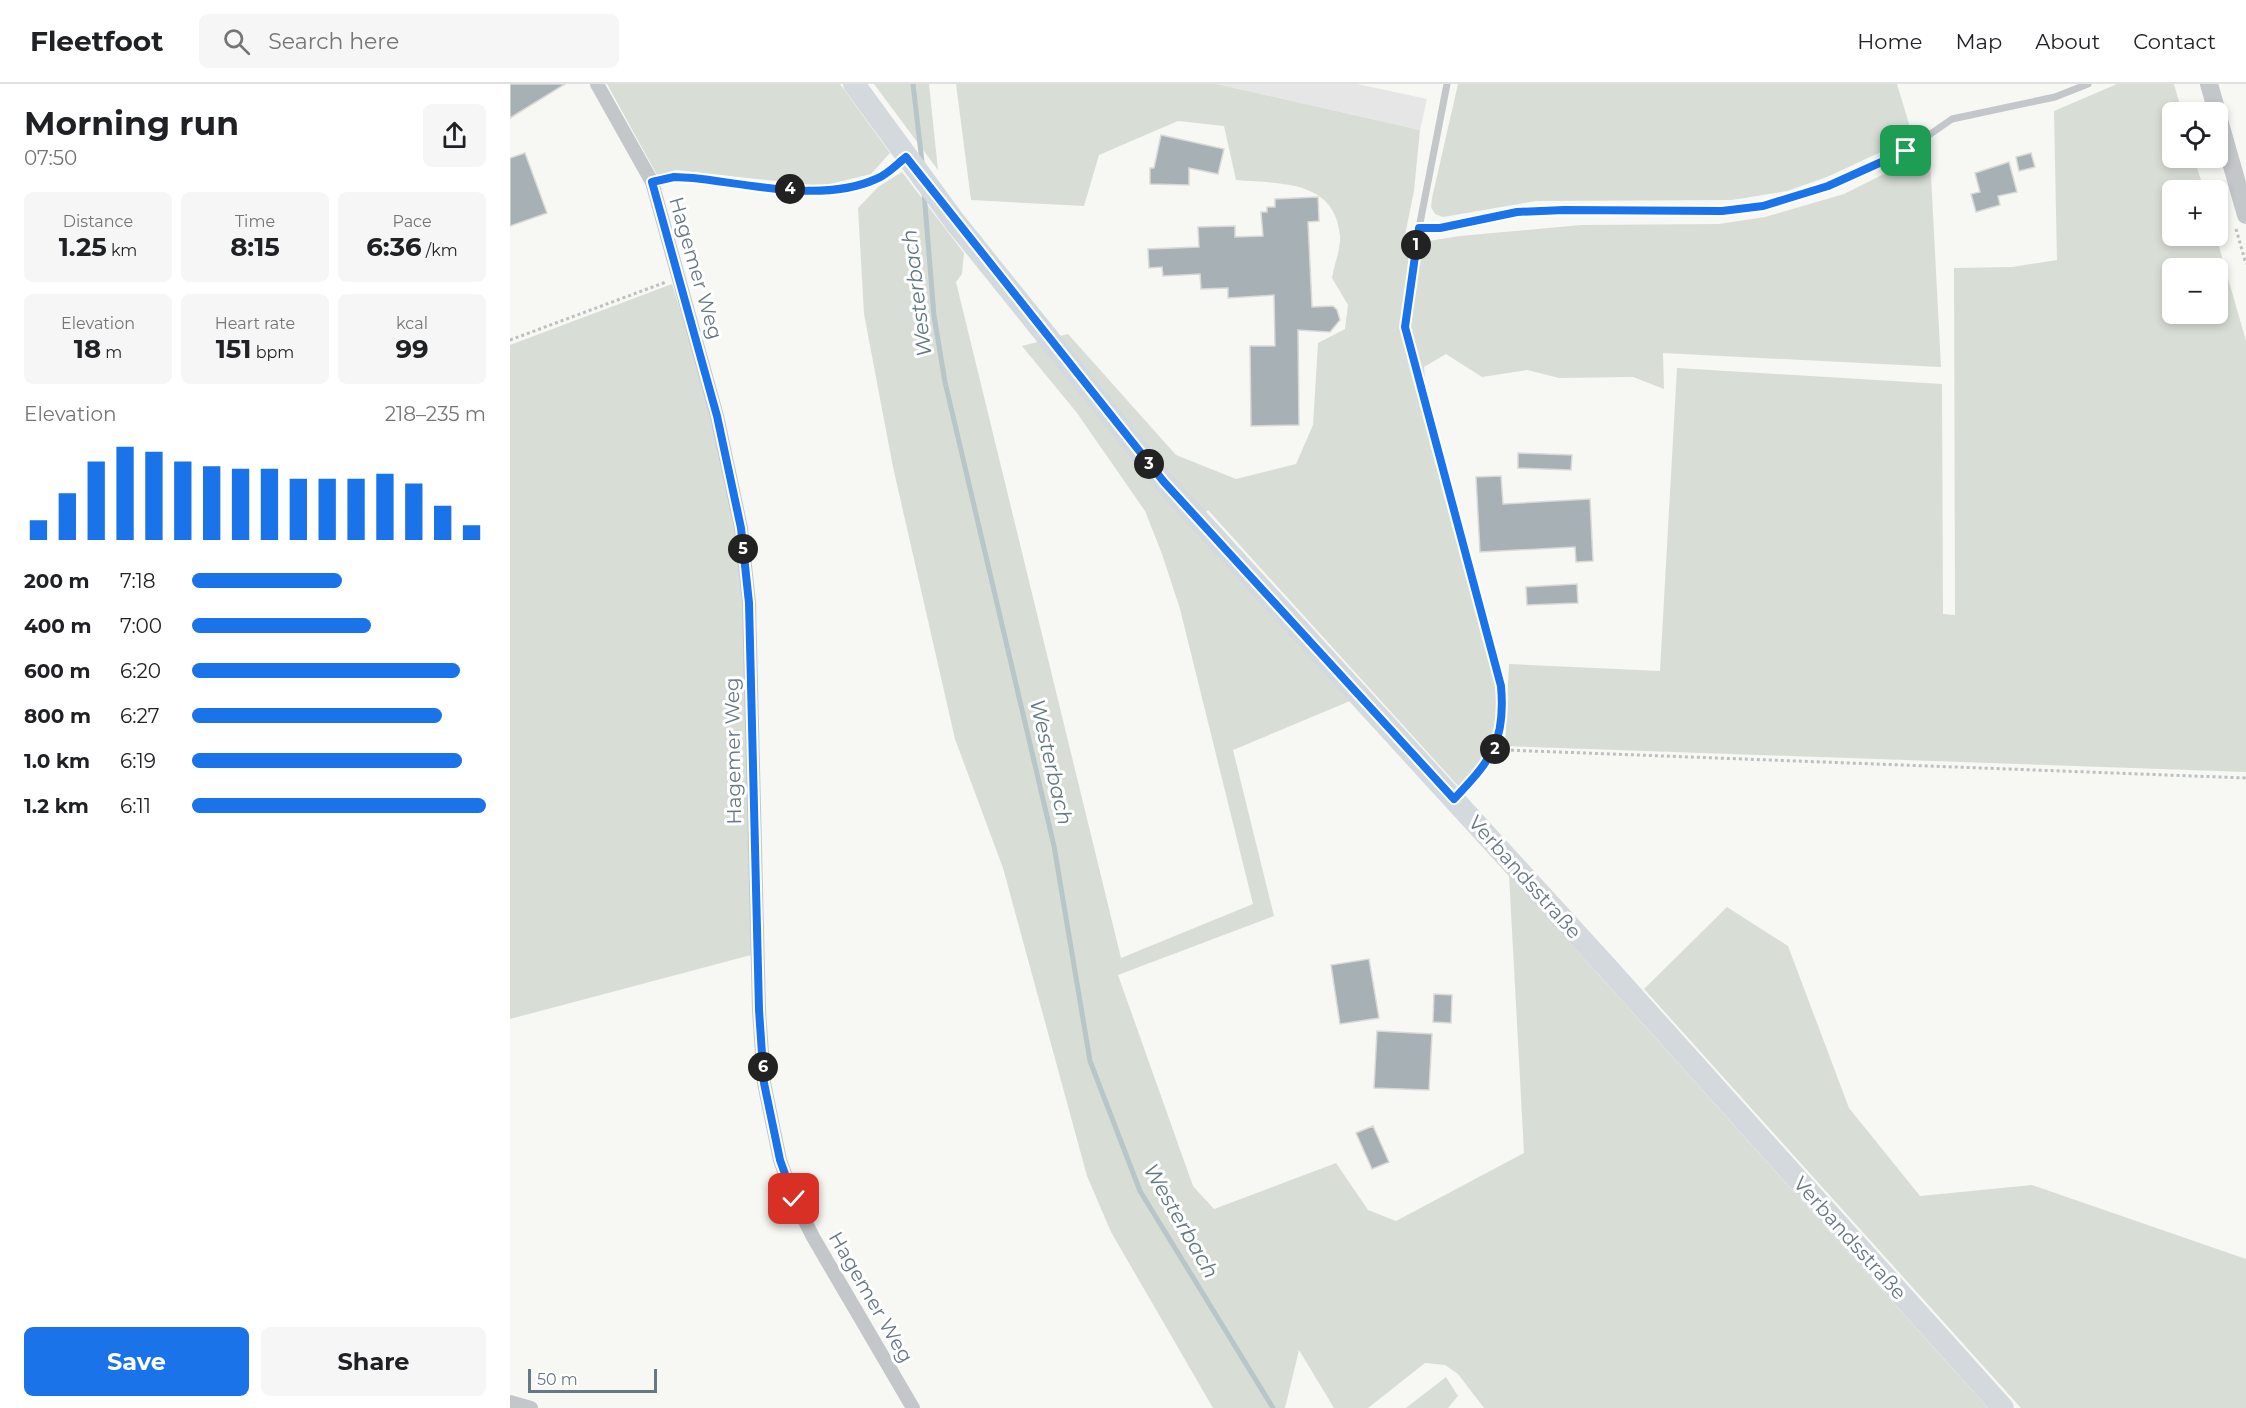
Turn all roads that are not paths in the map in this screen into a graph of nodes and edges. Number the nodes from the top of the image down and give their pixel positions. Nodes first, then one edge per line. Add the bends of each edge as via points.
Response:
1 (597, 84) edge
2 (854, 84) edge
3 (1447, 84) edge
4 (2088, 84) edge
5 (2209, 84) edge
6 (2214, 102) edge
7 (2228, 152) edge
8 (918, 172) junction
9 (652, 182) junction
10 (2246, 215) edge
11 (1419, 228) junction
12 (1454, 799) junction
13 (510, 1402) edge
14 (531, 1408) edge
15 (913, 1408) edge
16 (2003, 1408) edge

1 - 9 street, Hagemer Weg
2 - 8 main road, Verbandsstraße
3 - 11 lane
4 - 11 lane via 2055,97 1952,119 1906,151 1861,172 1763,206 1712,211 1517,212 1440,228
5 - 6 street
7 - 10 street
8 - 9 lane via 824,191 674,177
8 - 12 main road, Verbandsstraße via 1164,482
9 - 15 street, Hagemer Weg via 717,416 743,549 749,603 759,1010 771,1124 790,1189 813,1237
11 - 12 lane via 1405,327 1501,686 1502,722 1494,751
12 - 16 main road, Verbandsstraße
13 - 14 street

